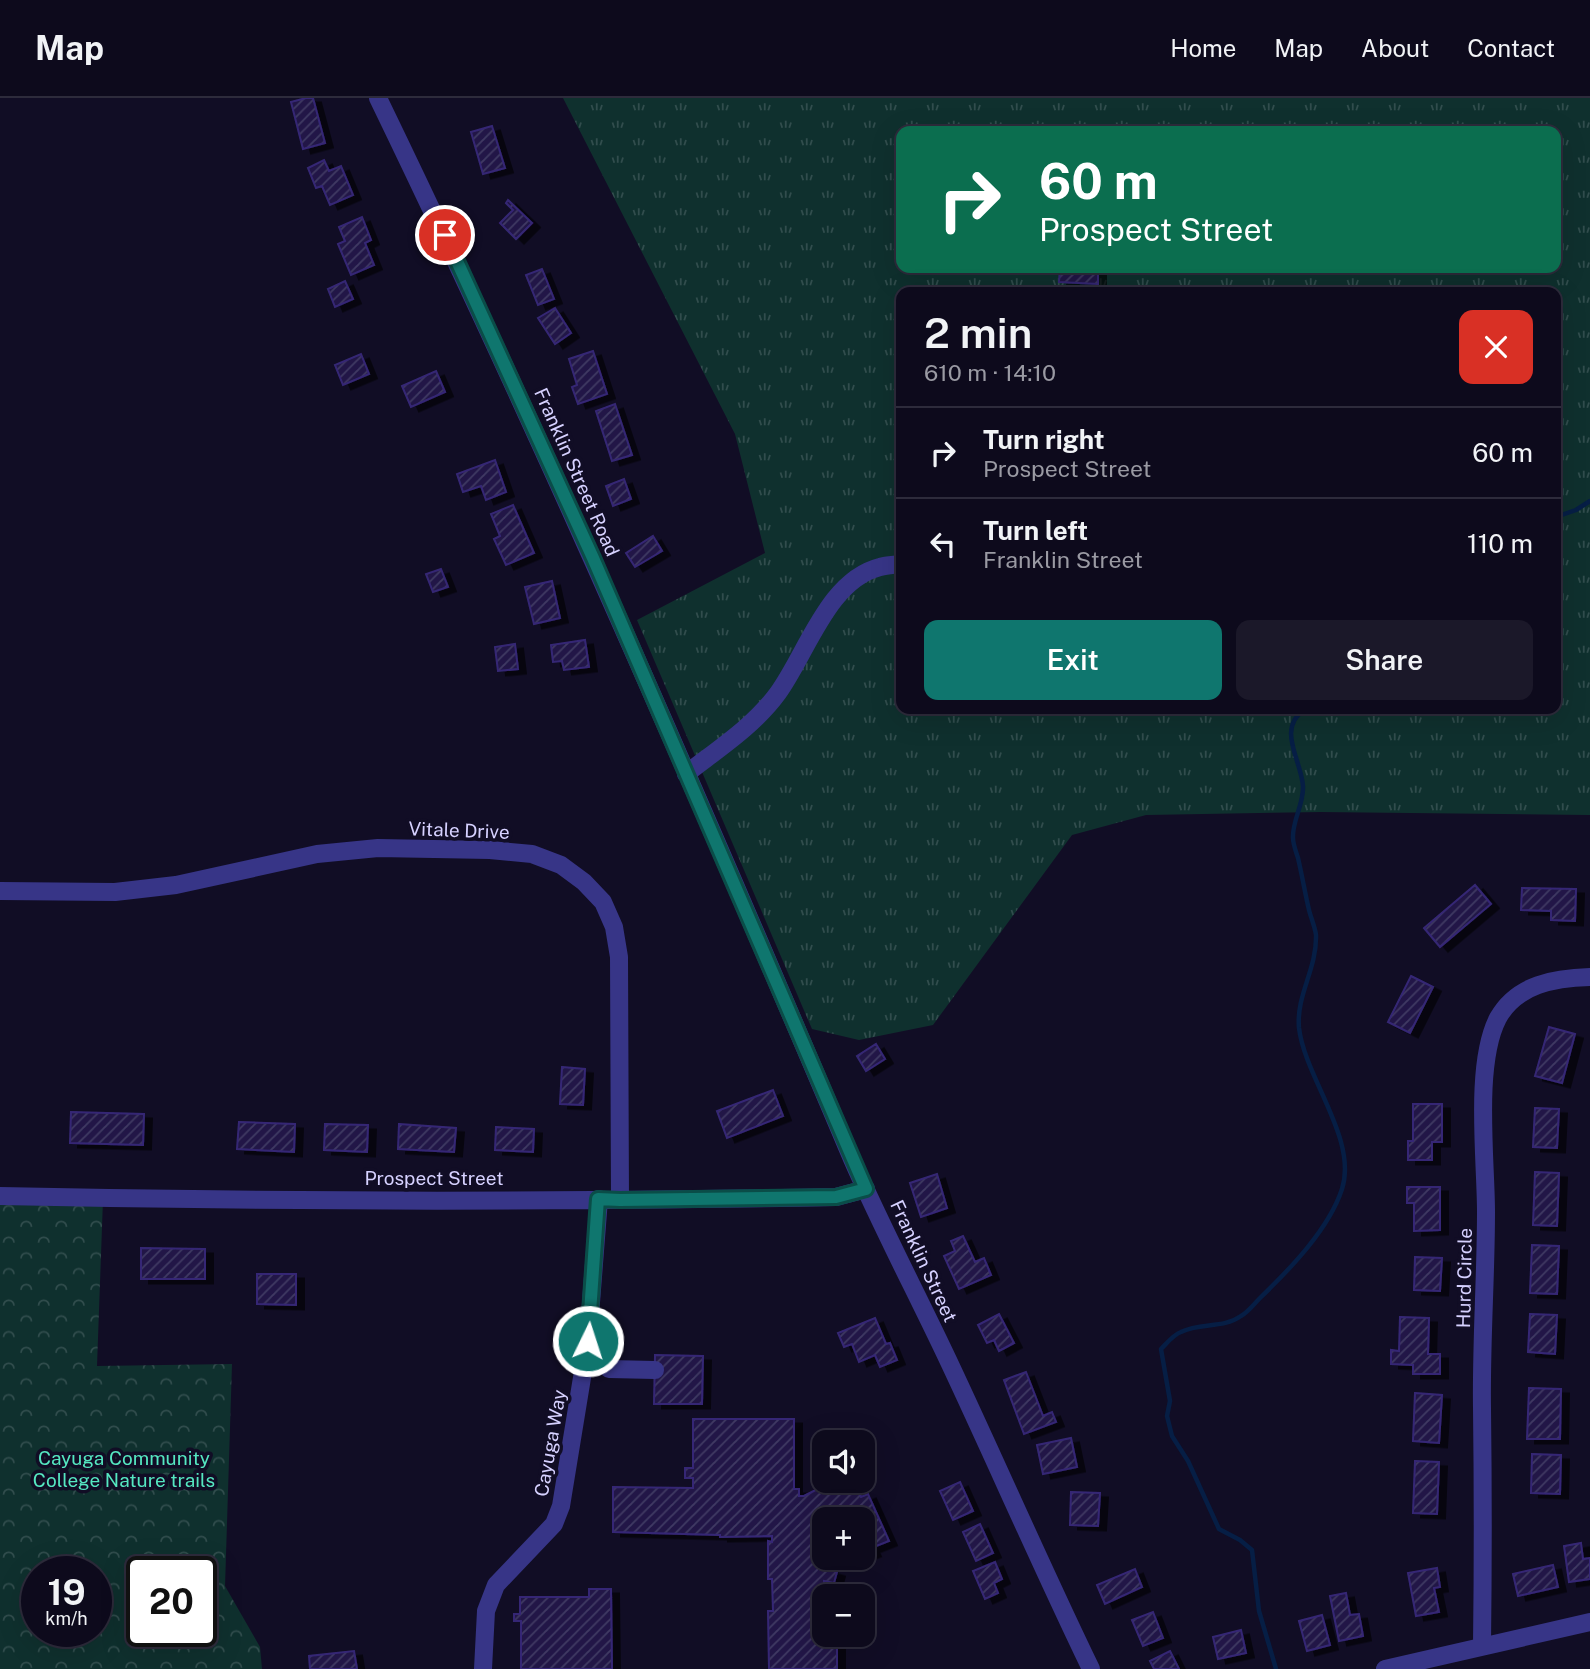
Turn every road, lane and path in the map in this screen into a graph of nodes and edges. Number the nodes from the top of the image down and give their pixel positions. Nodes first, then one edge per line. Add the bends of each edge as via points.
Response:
1 (378, 98) edge
2 (896, 565) edge
3 (686, 774) junction
4 (726, 868) joint
5 (0, 891) edge
6 (1590, 977) edge
7 (866, 1189) junction
8 (0, 1196) edge
9 (598, 1199) junction
10 (620, 1200) junction
11 (609, 1369) dead end
12 (655, 1370) dead end
13 (1590, 1622) edge
14 (1482, 1646) junction
15 (483, 1669) edge
16 (1091, 1669) edge
17 (1385, 1669) edge

1 - 3 street, Franklin Street Road via 587,545
2 - 3 street via 862,575 836,597 772,701
3 - 4 street, Franklin Street Road
4 - 7 street, Franklin Street
5 - 10 street, Vitale Drive via 115,892 378,848 490,850 532,854 561,865 603,902 618,947
6 - 14 street, Hurd Circle via 1558,979 1523,992 1502,1012 1488,1048
7 - 10 street, Prospect Street via 836,1197
7 - 16 street, Franklin Street
8 - 9 street, Prospect Street
9 - 10 street, Prospect Street
9 - 15 street, Cayuga Way via 588,1341 561,1506 554,1524 496,1585 486,1611
11 - 12 street
13 - 14 street
14 - 17 street

